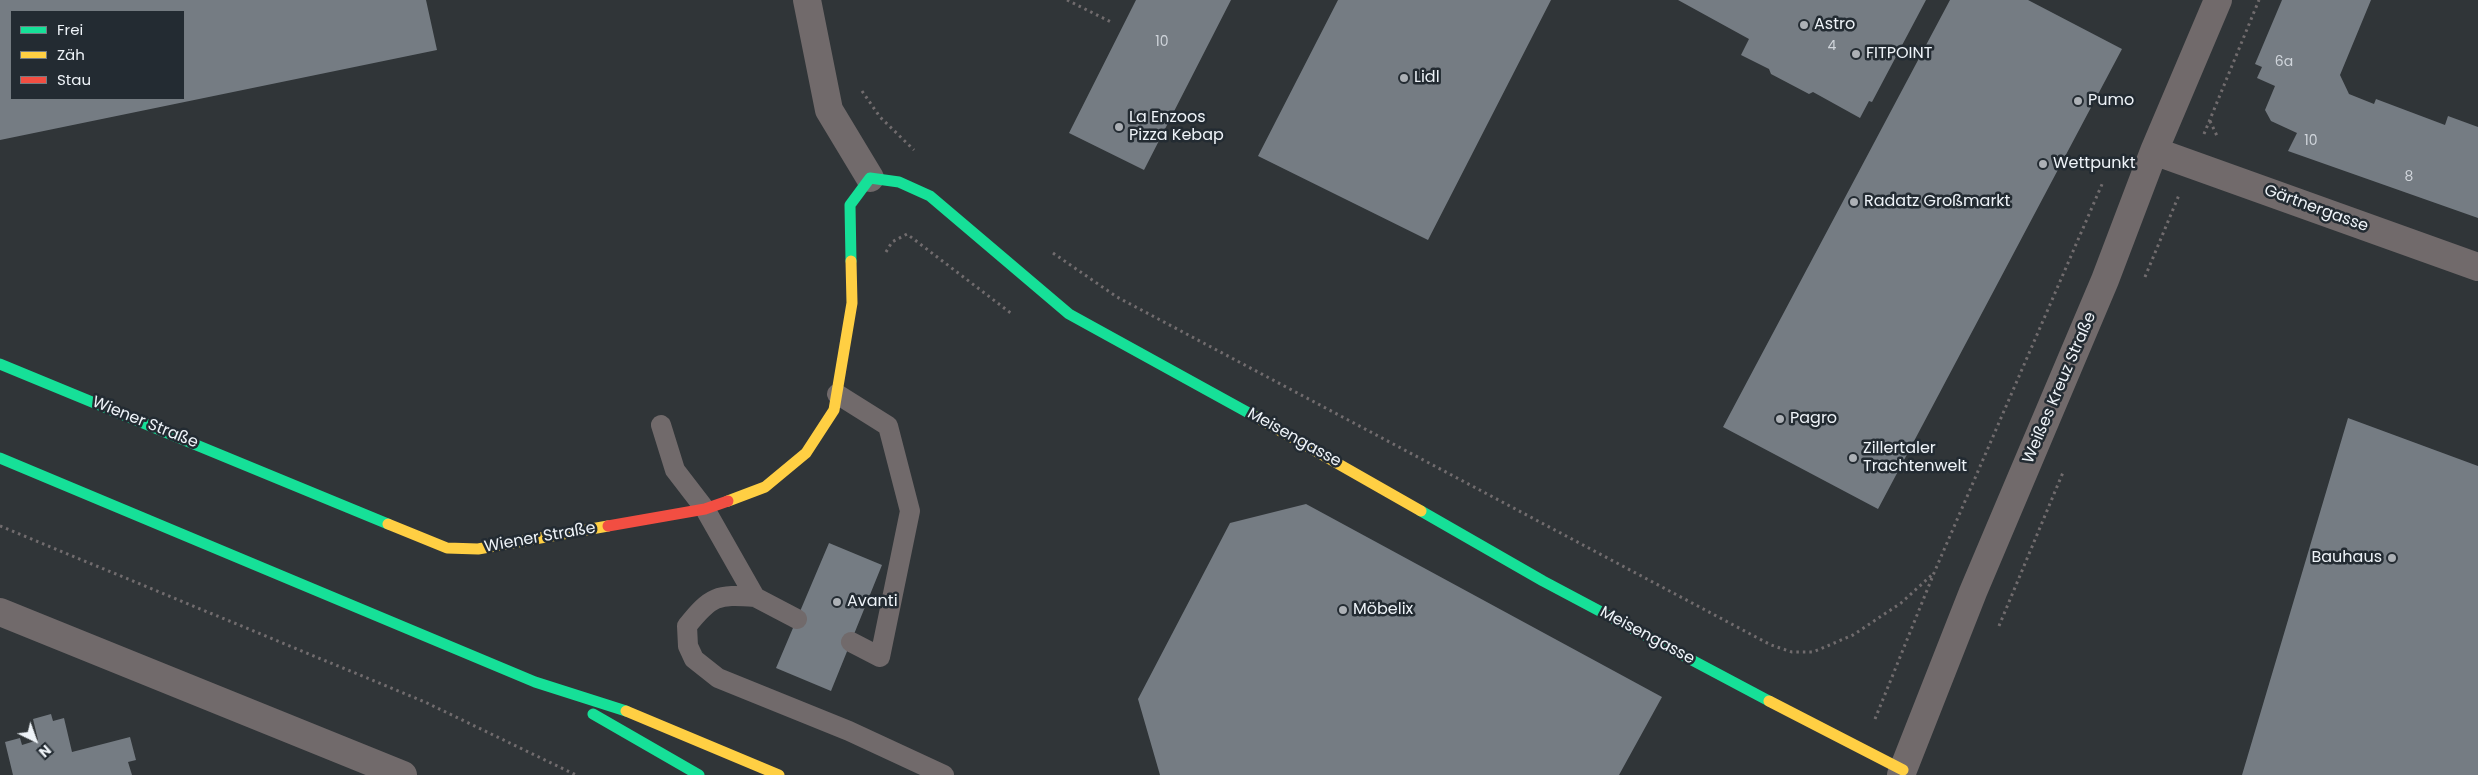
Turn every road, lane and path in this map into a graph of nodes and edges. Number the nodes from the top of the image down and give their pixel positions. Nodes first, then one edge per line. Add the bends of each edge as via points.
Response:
1 (808, 0) edge
2 (1067, 0) edge
3 (2218, 0) edge
4 (1111, 22) dead end
5 (859, 87) dead end
6 (914, 151) dead end
7 (2154, 151) junction
8 (870, 178) junction
9 (2104, 181) dead end
10 (1046, 248) dead end
11 (2478, 267) edge
12 (0, 364) edge
13 (837, 394) junction
14 (660, 425) dead end
15 (0, 458) edge
16 (705, 509) junction
17 (0, 526) edge
18 (1934, 573) junction
19 (755, 597) junction
20 (0, 612) edge
21 (797, 619) dead end
22 (851, 642) dead end
23 (535, 682) junction
24 (1863, 751) junction
25 (1902, 772) edge
26 (403, 775) edge
27 (576, 775) edge
28 (699, 775) edge
29 (779, 775) edge
30 (944, 775) edge

1 - 8 street via 829,110
2 - 4 path
3 - 7 street, Weißes Kreuz Straße
5 - 6 path via 880,117
7 - 11 street, Gärtnergasse
7 - 25 street, Weißes Kreuz Straße via 2105,280 1973,592
8 - 13 street, Wiener Straße via 850,205 852,303
8 - 24 street, Meisengasse via 899,182 930,196 1068,314 1277,428 1543,580
9 - 18 path
10 - 18 path via 1117,297 1770,645 1792,652 1813,652 1845,638 1901,603
12 - 16 street, Wiener Straße via 447,548 478,549
13 - 16 street, Wiener Straße via 834,410 806,453 765,487
13 - 22 lane via 888,426 910,510 880,657
14 - 16 lane via 675,470
15 - 23 street
16 - 19 lane
17 - 27 path via 425,702
18 - 24 path
19 - 21 lane
19 - 30 lane via 728,595 705,604 687,626 688,646 694,659 718,678 849,730
20 - 26 street
23 - 28 street
23 - 29 street via 643,717
24 - 25 street, Meisengasse

